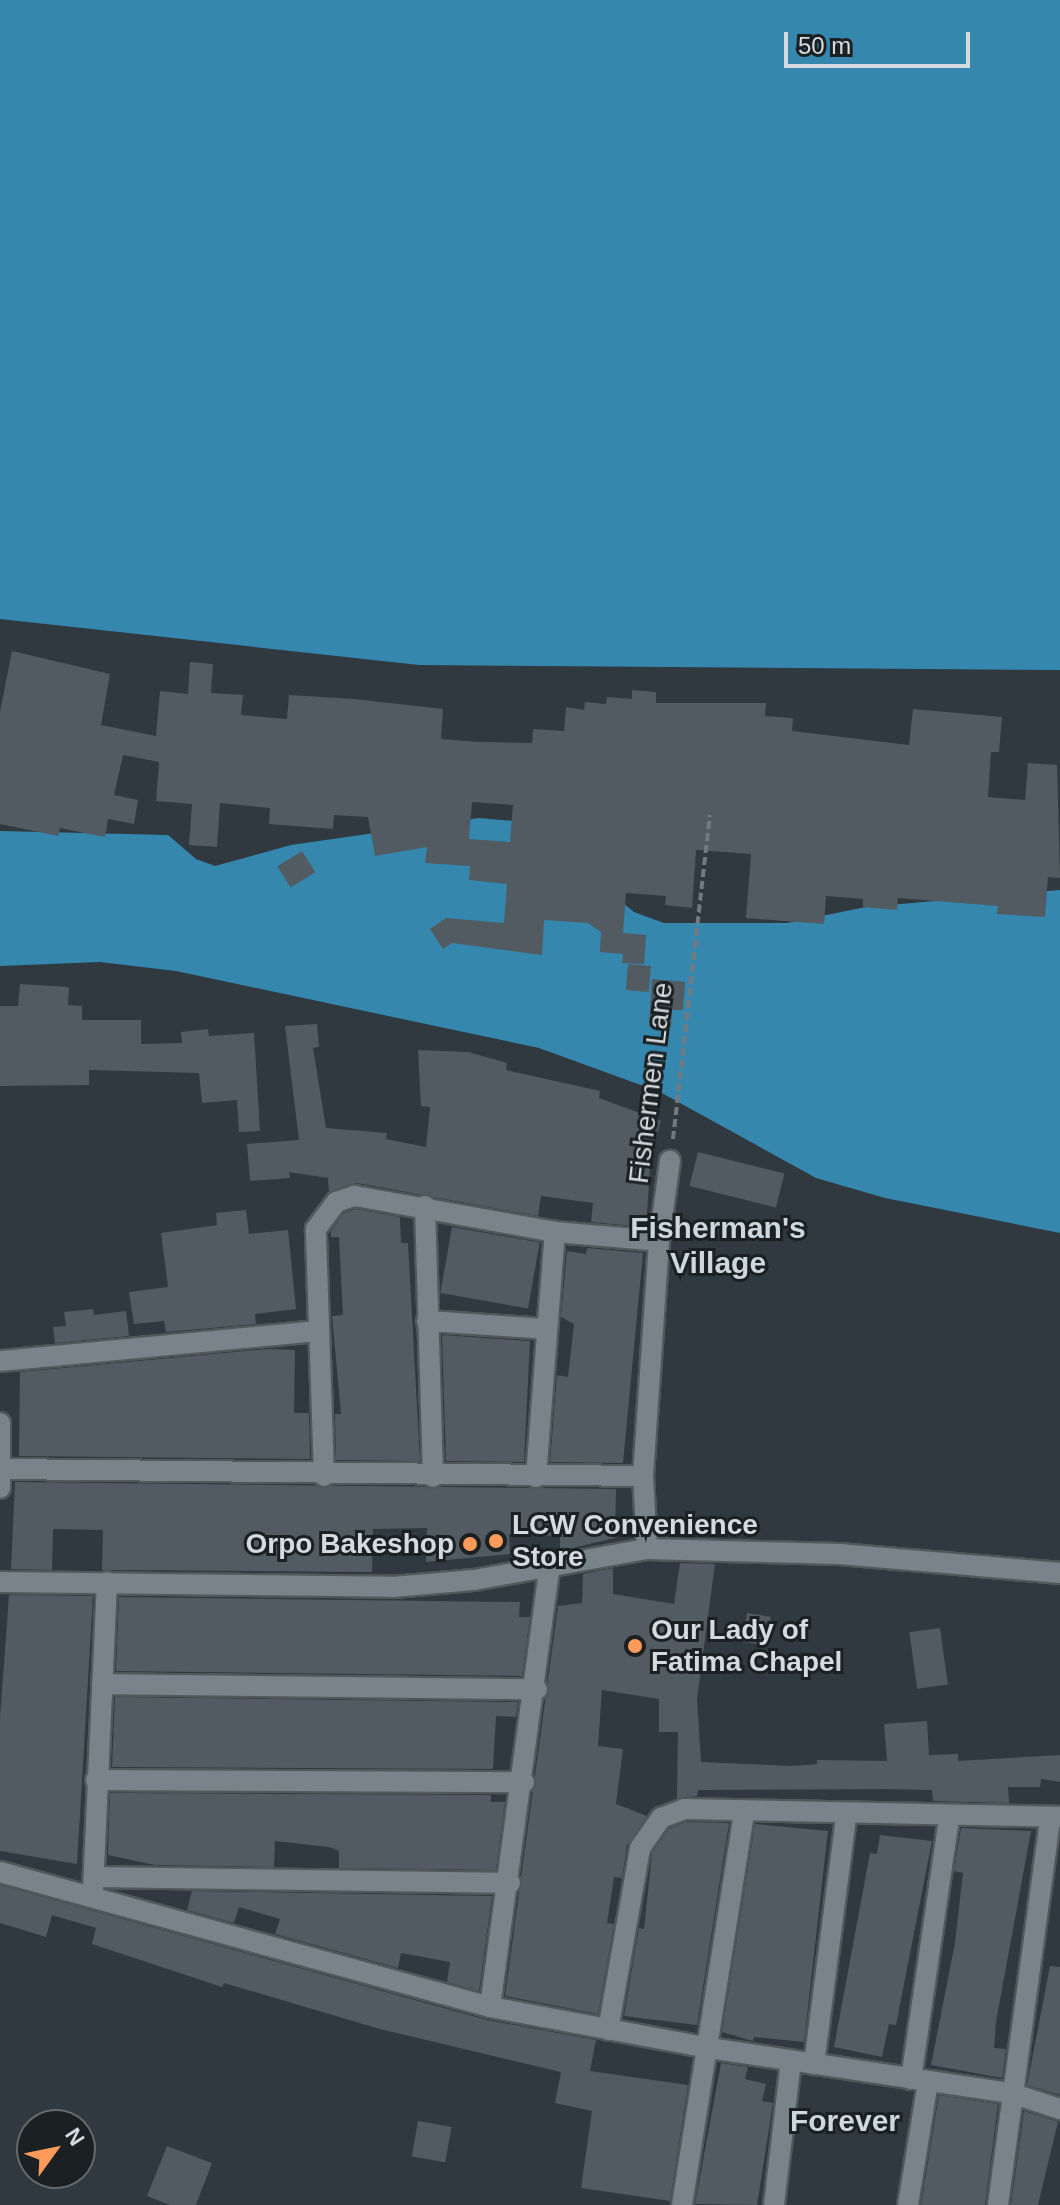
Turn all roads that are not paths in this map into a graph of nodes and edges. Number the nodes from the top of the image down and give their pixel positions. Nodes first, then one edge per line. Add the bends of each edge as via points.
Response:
1 (670, 1161) road end
2 (425, 1206) junction
3 (555, 1232) junction
4 (659, 1241) junction
5 (427, 1321) junction
6 (547, 1329) junction
7 (319, 1331) junction
8 (0, 1361) edge
9 (0, 1423) edge
10 (0, 1475) edge
11 (324, 1476) junction
12 (643, 1476) junction
13 (433, 1477) junction
14 (536, 1477) junction
15 (647, 1549) junction
16 (550, 1566) junction
17 (1060, 1573) edge
18 (0, 1582) edge
19 (107, 1582) junction
20 (102, 1684) junction
21 (537, 1689) junction
22 (96, 1780) junction
23 (524, 1782) junction
24 (744, 1812) junction
25 (846, 1816) junction
26 (949, 1818) junction
27 (1055, 1818) edge
28 (0, 1872) edge
29 (510, 1883) junction
30 (94, 1886) junction
31 (490, 2007) junction
32 (608, 2030) junction
33 (709, 2048) junction
34 (791, 2061) junction
35 (814, 2064) junction
36 (919, 2080) junction
37 (1011, 2093) junction
38 (1060, 2109) edge
39 (682, 2205) edge
40 (774, 2205) edge
41 (908, 2205) edge
42 (998, 2205) edge

1 - 4 street, Fishermen Lane
2 - 3 street
2 - 5 street
2 - 7 street via 355,1196 322,1214 316,1229
3 - 4 street
3 - 6 street
4 - 12 street, Fishermen Lane
5 - 6 street
5 - 13 street
6 - 14 street
7 - 8 street
7 - 11 street
9 - 10 street
10 - 11 street
11 - 13 street
12 - 14 street
12 - 15 street, Fishermen Lane
13 - 14 street
15 - 16 street
15 - 17 street via 839,1554
16 - 19 street via 393,1587
16 - 21 street
18 - 19 street
19 - 20 street
20 - 21 street
20 - 22 street
21 - 23 street
22 - 23 street
22 - 30 street
23 - 29 street
24 - 25 street
24 - 32 street via 684,1809 648,1830 640,1848
24 - 33 street
25 - 26 street
25 - 35 street
26 - 27 street
26 - 36 street
27 - 37 street
28 - 30 street
29 - 30 street
29 - 31 street
30 - 31 street
31 - 32 street
32 - 33 street
33 - 34 street
33 - 39 street
34 - 35 street
34 - 40 street
35 - 36 street
36 - 37 street
36 - 41 street
37 - 38 street
37 - 42 street

